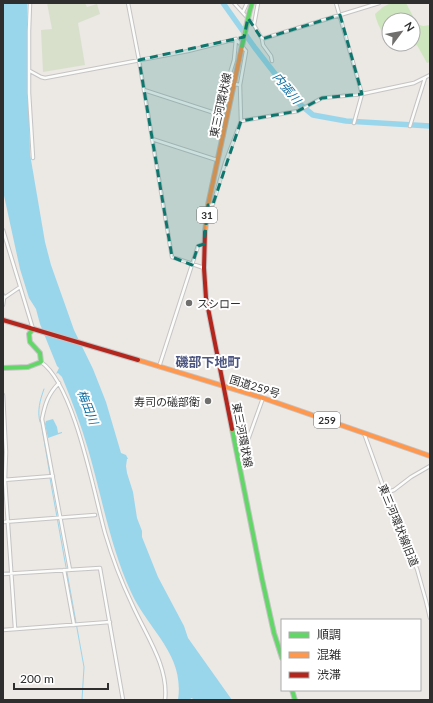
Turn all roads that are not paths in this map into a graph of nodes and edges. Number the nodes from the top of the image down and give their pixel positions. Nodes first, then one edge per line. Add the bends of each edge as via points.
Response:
1 (30, 3) edge
2 (128, 3) edge
3 (234, 3) edge
4 (247, 3) edge
5 (252, 3) edge
6 (258, 3) edge
7 (336, 3) edge
8 (379, 3) edge
9 (243, 12) junction
10 (340, 15) junction
11 (254, 25) junction
12 (236, 39) junction
13 (262, 39) junction
14 (139, 60) junction
15 (272, 61) dead end
16 (30, 70) junction
17 (430, 75) edge
18 (425, 78) junction
19 (234, 84) junction
20 (240, 85) junction
21 (144, 90) junction
22 (362, 94) junction
23 (227, 117) junction
24 (240, 121) junction
25 (354, 123) dead end
26 (410, 126) dead end
27 (152, 139) junction
28 (33, 158) dead end
29 (218, 161) junction
30 (208, 205) junction
31 (3, 230) edge
32 (204, 244) junction
33 (192, 265) junction
34 (204, 268) junction
35 (20, 287) junction
36 (4, 296) edge
37 (3, 305) edge
38 (3, 320) edge
39 (33, 328) junction
40 (41, 362) junction
41 (159, 367) junction
42 (3, 368) edge
43 (59, 383) junction
44 (224, 386) junction
45 (3, 395) edge
46 (262, 398) junction
47 (364, 432) junction
48 (430, 456) edge
49 (239, 460) junction
50 (430, 466) edge
51 (51, 476) junction
52 (4, 480) edge
53 (385, 492) junction
54 (95, 515) dead end
55 (58, 518) junction
56 (7, 521) junction
57 (3, 522) edge
58 (67, 570) junction
59 (11, 573) junction
60 (3, 574) edge
61 (430, 618) edge
62 (110, 622) junction
63 (76, 625) junction
64 (16, 628) junction
65 (3, 630) edge
66 (281, 655) edge
67 (123, 700) edge
68 (165, 700) edge

1 - 16 street
2 - 14 street
3 - 9 street
4 - 9 street
5 - 19 main road, 東三河環状線 / 31, bridge
6 - 11 street
7 - 10 street
8 - 10 street
9 - 11 street
10 - 13 street
10 - 22 street
11 - 13 street
12 - 14 street
12 - 19 street via 234,60 228,80
12 - 20 street via 246,51
13 - 15 street
14 - 16 street via 44,78
14 - 21 street
16 - 28 street
17 - 18 street
18 - 22 street via 414,83
18 - 26 street
19 - 20 street
19 - 23 main road, 東三河環状線 / 31
20 - 24 street
21 - 23 street
21 - 27 street
22 - 24 street via 322,98 300,110
22 - 25 street
23 - 29 main road, 東三河環状線 / 31
24 - 30 street via 213,204
27 - 29 street
27 - 33 street via 172,257
29 - 30 main road, 東三河環状線 / 31
30 - 32 main road, 東三河環状線 / 31
31 - 35 street
32 - 33 street via 198,246
32 - 34 main road, 東三河環状線 / 31
33 - 34 street
33 - 41 street
34 - 44 main road, 東三河環状線 / 31 via 206,298
35 - 36 street
35 - 39 street
36 - 37 street
38 - 39 main road, 国道259号 / 259
39 - 40 main road via 30,342 40,353
39 - 41 main road, 国道259号 / 259
40 - 42 main road via 30,367
40 - 43 street via 48,367
41 - 44 main road, 国道259号 / 259
43 - 51 street via 46,399 42,418
43 - 68 street via 76,426 116,565 164,677
44 - 46 main road, 国道259号 / 259
44 - 49 main road, 東三河環状線 / 31
45 - 52 street via 6,452
46 - 47 main road, 国道259号 / 259
46 - 49 street
47 - 48 main road, 国道259号 / 259
47 - 53 street, 東三河環状線旧道
49 - 66 main road, 東三河環状線 / 31 via 262,579
50 - 53 street via 394,490
51 - 52 street
51 - 55 street
52 - 56 street
53 - 61 street, 東三河環状線旧道 via 417,569
54 - 55 street
55 - 56 street
55 - 58 street
56 - 57 street
56 - 59 street
58 - 59 street
58 - 62 street via 100,568
58 - 63 street
59 - 60 street
59 - 64 street
62 - 63 street
62 - 67 street
63 - 64 street
64 - 65 street

